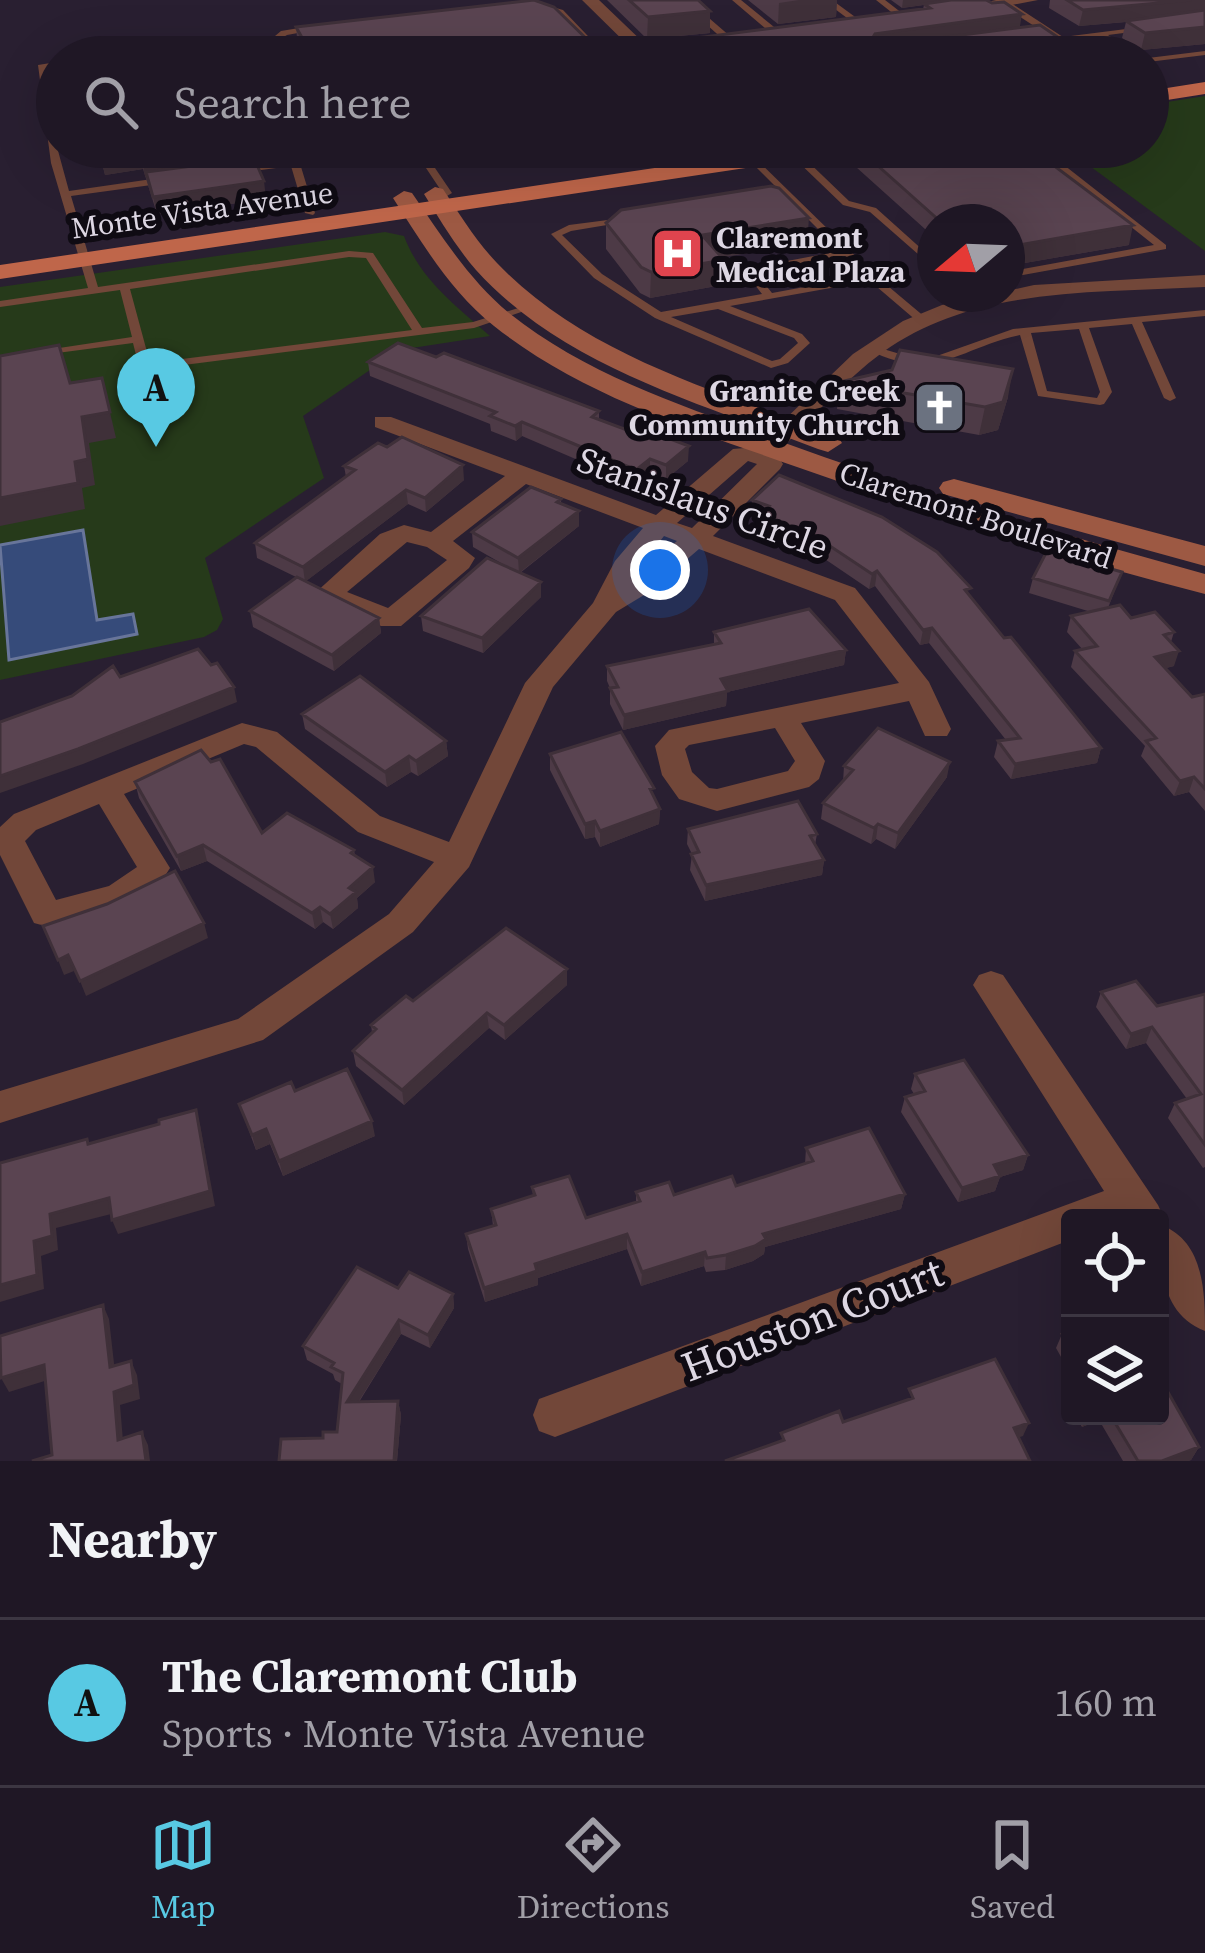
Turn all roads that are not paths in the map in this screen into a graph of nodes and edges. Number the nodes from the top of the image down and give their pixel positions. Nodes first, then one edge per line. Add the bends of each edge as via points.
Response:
1 (590, 0) edge
2 (683, 0) edge
3 (736, 0) edge
4 (827, 0) edge
5 (880, 0) edge
6 (1030, 0) edge
7 (979, 3) edge
8 (1005, 3) junction
9 (507, 4) edge
10 (943, 11) edge
11 (923, 14) edge
12 (903, 17) junction
13 (858, 22) junction
14 (838, 25) edge
15 (317, 27) edge
16 (1142, 28) edge
17 (796, 31) edge
18 (776, 33) junction
19 (1100, 34) junction
20 (280, 36) edge
21 (583, 36) edge
22 (627, 36) edge
23 (724, 36) edge
24 (755, 36) edge
25 (1055, 36) edge
26 (1071, 36) edge
27 (1103, 36) edge
28 (1205, 52) edge
29 (1169, 56) edge
30 (1205, 77) edge
31 (1169, 83) edge
32 (1205, 88) edge
33 (1169, 94) edge
34 (61, 168) edge
35 (254, 168) edge
36 (296, 168) edge
37 (431, 168) edge
38 (599, 168) edge
39 (635, 168) edge
40 (762, 168) edge
41 (810, 168) edge
42 (1062, 168) edge
43 (215, 173) edge
44 (174, 178) edge
45 (64, 194) junction
46 (789, 194) junction
47 (770, 197) edge
48 (442, 198) junction
49 (409, 206) junction
50 (310, 213) junction
51 (645, 216) edge
52 (917, 249) edge
53 (85, 253) junction
54 (848, 253) junction
55 (0, 258) edge
56 (1086, 262) junction
57 (1025, 271) edge
58 (0, 272) edge
59 (872, 278) junction
60 (1199, 281) edge
61 (124, 286) junction
62 (1112, 287) junction
63 (94, 290) junction
64 (769, 296) junction
65 (0, 304) edge
66 (717, 305) junction
67 (531, 307) junction
68 (1205, 309) edge
69 (659, 316) junction
70 (499, 317) junction
71 (922, 320) junction
72 (1136, 321) junction
73 (1083, 326) junction
74 (1025, 331) junction
75 (419, 332) junction
76 (138, 339) junction
77 (82, 347) junction
78 (873, 350) junction
79 (21, 356) edge
80 (33, 366) edge
81 (1170, 398) dead end
82 (383, 422) dead end
83 (774, 443) junction
84 (522, 475) junction
85 (662, 527) junction
86 (695, 539) junction
87 (436, 541) dead end
88 (1205, 556) edge
89 (1205, 584) edge
90 (606, 606) junction
91 (919, 689) junction
92 (781, 714) junction
93 (936, 729) dead end
94 (105, 788) junction
95 (457, 858) junction
96 (991, 986) dead end
97 (0, 1107) edge
98 (1138, 1209) edge
99 (1061, 1225) edge
100 (1169, 1257) edge
101 (1205, 1311) edge
102 (555, 1415) dead end

1 - 22 street
2 - 23 lane
3 - 18 lane
4 - 13 lane
5 - 12 lane
6 - 8 street
7 - 8 street
7 - 10 street
8 - 25 lane
9 - 21 lane via 551,5
11 - 12 street
12 - 13 street
13 - 14 street
15 - 20 lane
16 - 19 lane
17 - 18 street
18 - 24 street
19 - 26 lane
19 - 27 lane
28 - 29 lane
30 - 31 main road
32 - 33 main road
34 - 45 lane
35 - 43 lane
36 - 50 lane
37 - 48 lane
38 - 48 main road, Monte Vista Avenue
39 - 48 main road, Monte Vista Avenue
40 - 46 lane
41 - 52 lane
42 - 56 lane via 1162,247
44 - 45 lane
45 - 53 lane
46 - 47 lane
46 - 54 lane
48 - 49 main road, Monte Vista Avenue
48 - 67 main road, Claremont Boulevard via 493,274
49 - 50 main road, Monte Vista Avenue
49 - 53 main road, Monte Vista Avenue
49 - 70 main road, Claremont Boulevard
50 - 53 main road, Monte Vista Avenue
51 - 69 lane via 556,234 598,276
53 - 55 main road, Monte Vista Avenue
53 - 58 main road, Monte Vista Avenue
53 - 63 lane
54 - 59 lane
54 - 64 lane via 749,271
56 - 57 lane
56 - 62 lane
59 - 64 lane
59 - 71 lane
60 - 62 street
60 - 68 lane
61 - 63 lane
61 - 75 lane via 369,255
61 - 76 lane
62 - 71 street via 979,302
63 - 65 lane
64 - 66 lane
66 - 69 lane
66 - 69 lane via 804,343 771,365
67 - 70 lane
67 - 83 main road, Claremont Boulevard
68 - 72 lane
70 - 75 lane
70 - 83 main road, Claremont Boulevard via 616,387
71 - 78 street
72 - 73 lane
72 - 81 lane
73 - 74 lane
73 - 74 lane via 1106,392 1100,402 1042,394
74 - 78 lane via 936,360
75 - 76 lane via 145,367
76 - 77 lane
77 - 79 lane
77 - 80 lane
78 - 83 street
82 - 84 street, Stanislaus Circle
83 - 85 street via 742,454
83 - 86 street via 771,464
83 - 88 main road, Claremont Boulevard
83 - 89 main road, Claremont Boulevard via 1018,534
84 - 85 street, Stanislaus Circle
84 - 87 street
85 - 86 street, Stanislaus Circle
85 - 90 street via 614,575
86 - 90 street
86 - 91 street, Stanislaus Circle via 845,594
90 - 95 street via 540,683
91 - 92 street
91 - 93 street, Stanislaus Circle
92 - 92 street via 680,737 670,757 690,794 704,802 799,779 811,761
94 - 94 street via 25,822 8,839 46,914 146,883 154,868
94 - 95 street via 242,733 266,740 369,824
95 - 97 street via 400,923 250,1030
96 - 98 street
99 - 102 street, Houston Court
100 - 101 street

